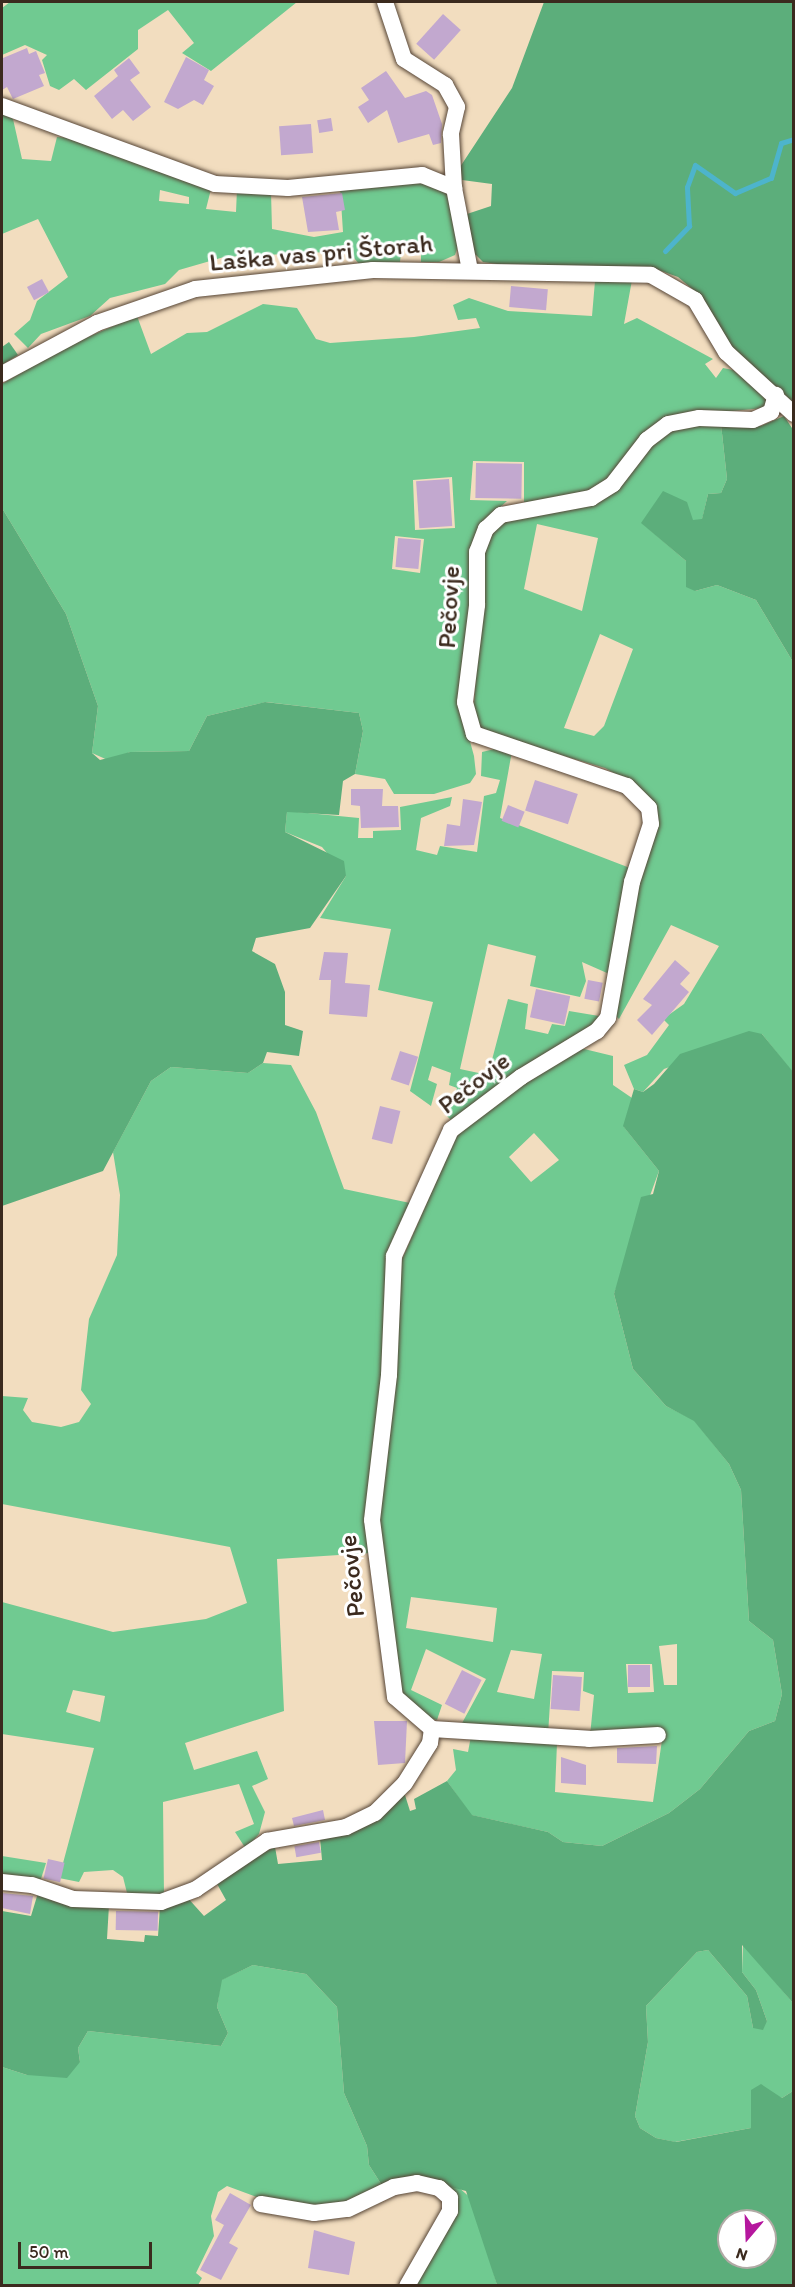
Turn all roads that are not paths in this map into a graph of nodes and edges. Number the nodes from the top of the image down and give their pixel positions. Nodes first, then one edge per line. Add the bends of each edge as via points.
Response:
1 (385, 2) edge
2 (2, 106) edge
3 (454, 188) junction
4 (470, 270) junction
5 (2, 374) edge
6 (776, 395) junction
7 (794, 414) edge
8 (432, 1729) junction
9 (658, 1735) dead end
10 (2, 1882) edge
11 (261, 2204) dead end
12 (407, 2286) edge

1 - 3 street, Laška vas pri Štorah via 404,59 444,85 457,106 452,134
2 - 3 street via 215,184 288,188 422,175
3 - 4 street, Laška vas pri Štorah
4 - 5 street, Laška vas pri Štorah via 373,270 195,289 97,323
4 - 6 street via 651,275 678,286 695,300 726,352
6 - 7 street
6 - 8 street, Pečovje via 771,412 753,420 699,418 668,424 647,440 606,489 582,501 501,515 486,529 477,552 474,646 465,702 474,734 627,786 649,808 651,824 632,882 608,1018 597,1031 521,1077 451,1130 394,1256 389,1375 372,1520 395,1697
8 - 9 street via 589,1739
8 - 10 street via 430,1743 405,1783 375,1813 345,1827 267,1840 196,1889 161,1902 73,1899 32,1885
11 - 12 street via 314,2213 348,2209 394,2187 417,2183 439,2188 450,2198 450,2211

